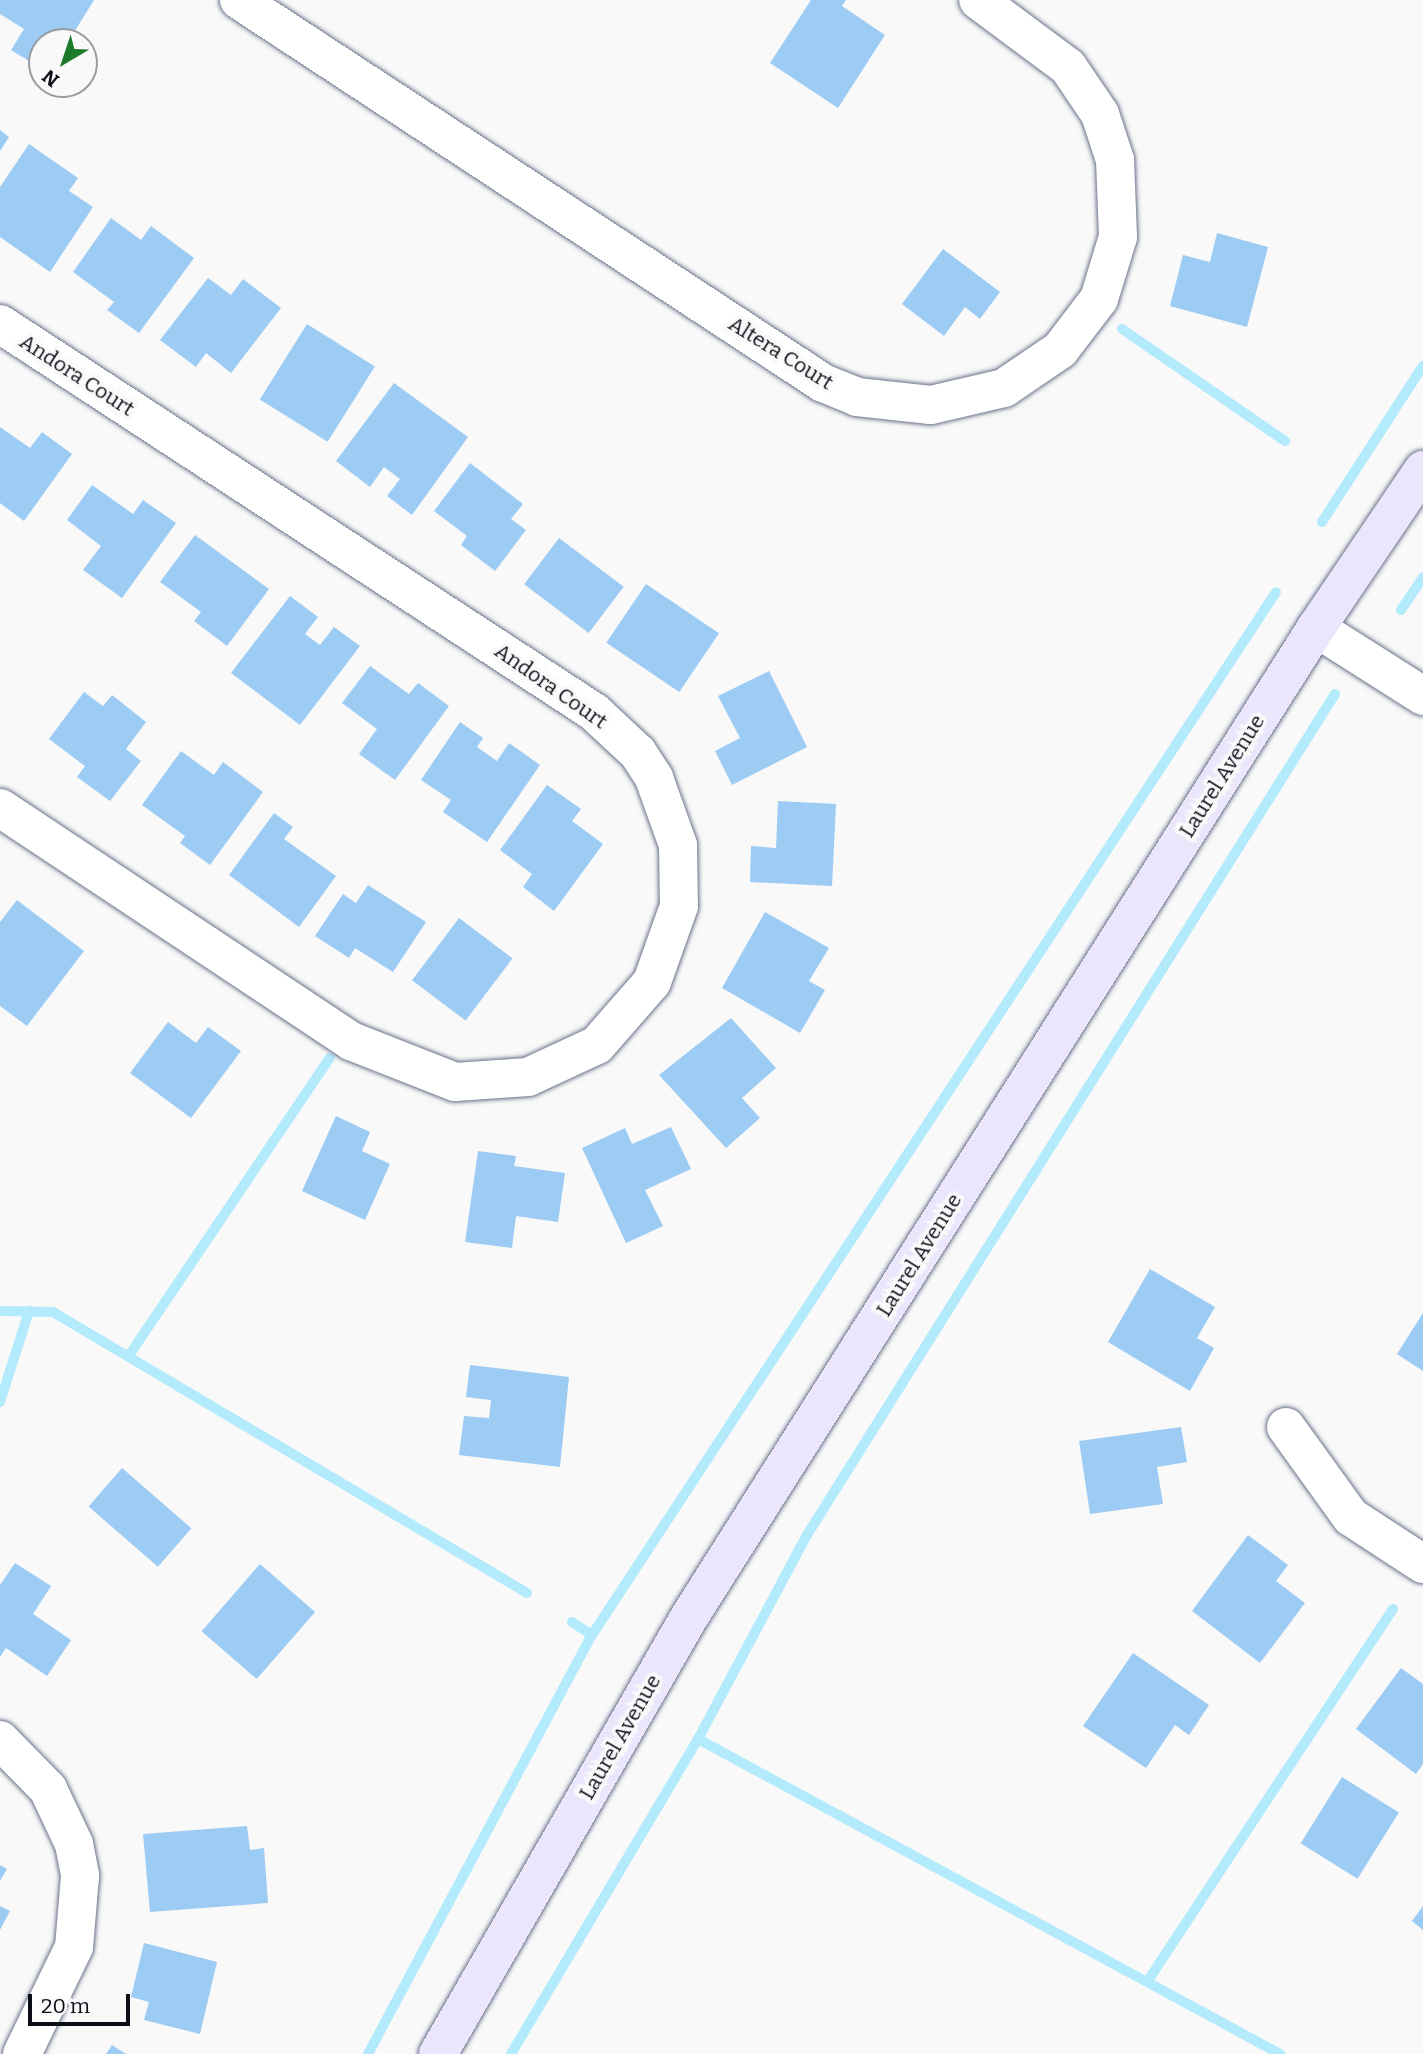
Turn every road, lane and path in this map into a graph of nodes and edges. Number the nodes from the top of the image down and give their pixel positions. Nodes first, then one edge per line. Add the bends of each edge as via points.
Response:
1 (239, 0) edge
2 (978, 0) edge
3 (0, 324) edge
4 (1423, 470) edge
5 (1315, 628) junction
6 (1423, 696) edge
7 (0, 808) edge
8 (1286, 1427) dead end
9 (1423, 1564) edge
10 (0, 1740) edge
11 (22, 2054) edge
12 (438, 2054) edge

1 - 2 street, Altera Court via 823,383 857,397 931,405 1004,388 1060,350 1099,299 1118,237 1115,160 1100,114 1068,68
3 - 7 street, Andora Court via 594,712 638,753 654,778 678,845 679,906 652,982 597,1045 528,1077 455,1082 351,1041
4 - 5 main road, Laurel Avenue
5 - 6 street
5 - 12 main road, Laurel Avenue via 688,1619
8 - 9 street via 1351,1517
10 - 11 street via 48,1789 75,1844 80,1876 74,1947

